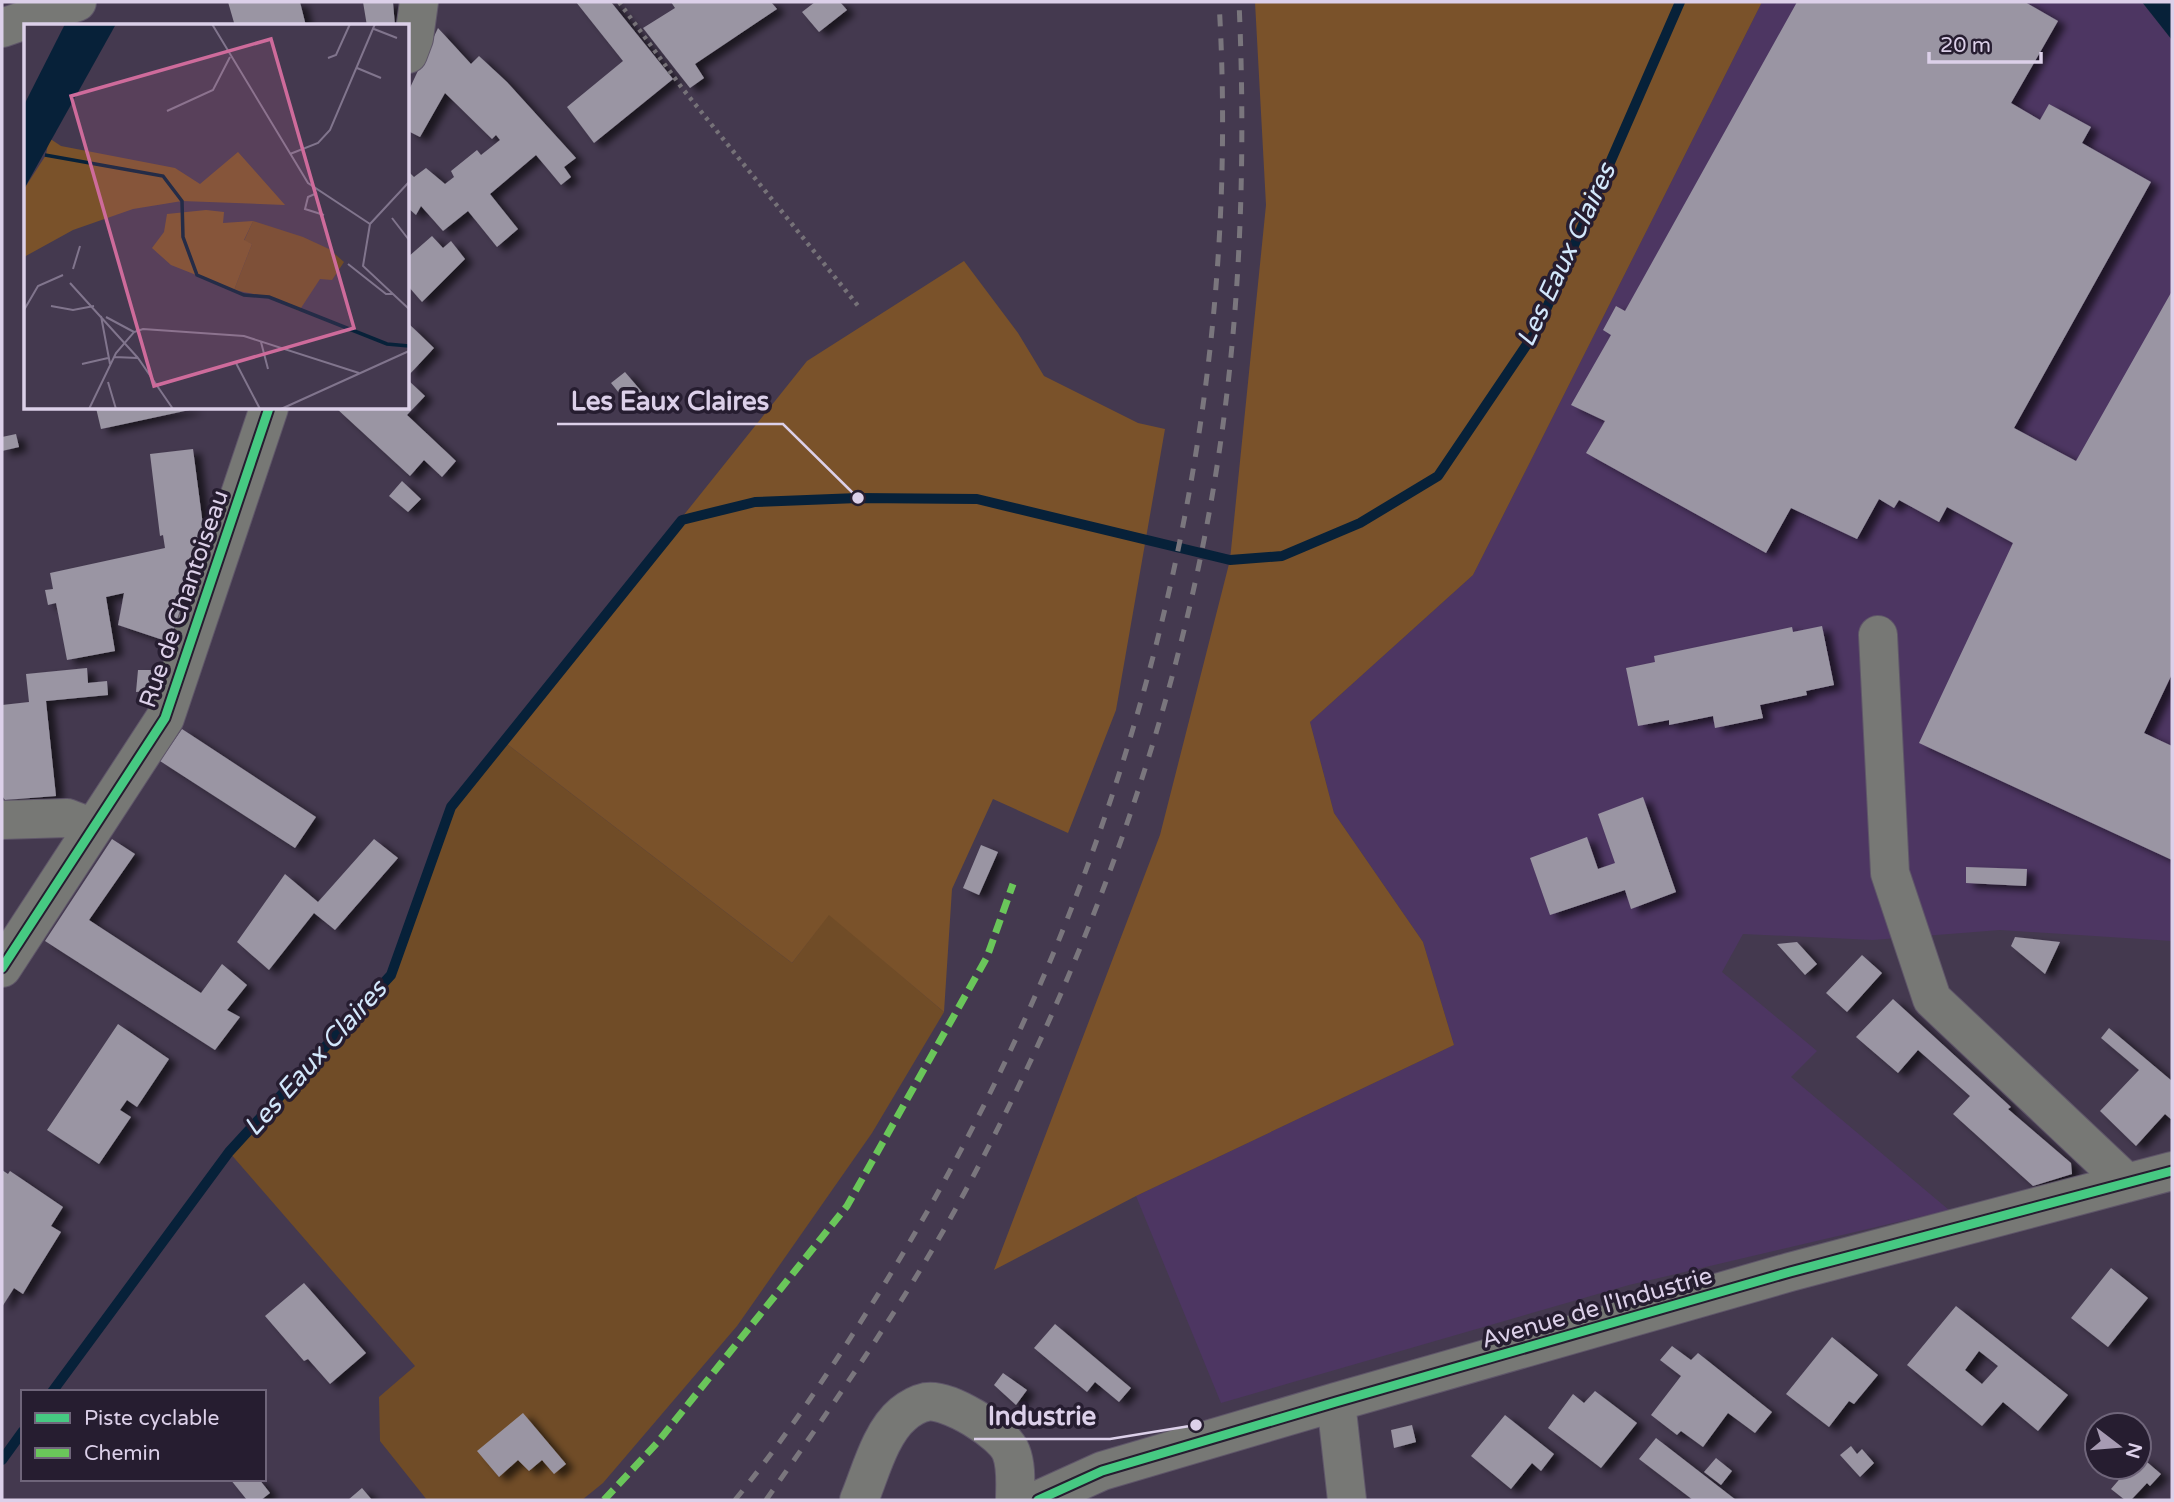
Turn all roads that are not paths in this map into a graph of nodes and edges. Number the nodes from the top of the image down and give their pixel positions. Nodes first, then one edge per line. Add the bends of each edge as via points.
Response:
1 (77, 2) edge
2 (419, 2) edge
3 (2, 28) edge
4 (410, 49) edge
5 (268, 410) edge
6 (1878, 635) dead end
7 (2, 820) edge
8 (93, 828) junction
9 (2, 968) edge
10 (2172, 1171) edge
11 (2127, 1183) junction
12 (1336, 1402) junction
13 (859, 1500) edge
14 (1015, 1500) edge
15 (1038, 1500) edge
16 (1348, 1500) edge

1 - 3 street
2 - 4 street
5 - 8 street, Rue de Chantoiseau via 165,718
6 - 11 street via 1890,873 1932,999
7 - 8 street via 67,818
8 - 9 street, Rue de Chantoiseau
10 - 11 street, Avenue de l'Industrie
11 - 12 street, Avenue de l'Industrie via 1790,1272
12 - 15 street, Avenue de l'Industrie via 1102,1471
12 - 16 street
13 - 14 street via 900,1416 928,1401 949,1405 1007,1444 1016,1478

